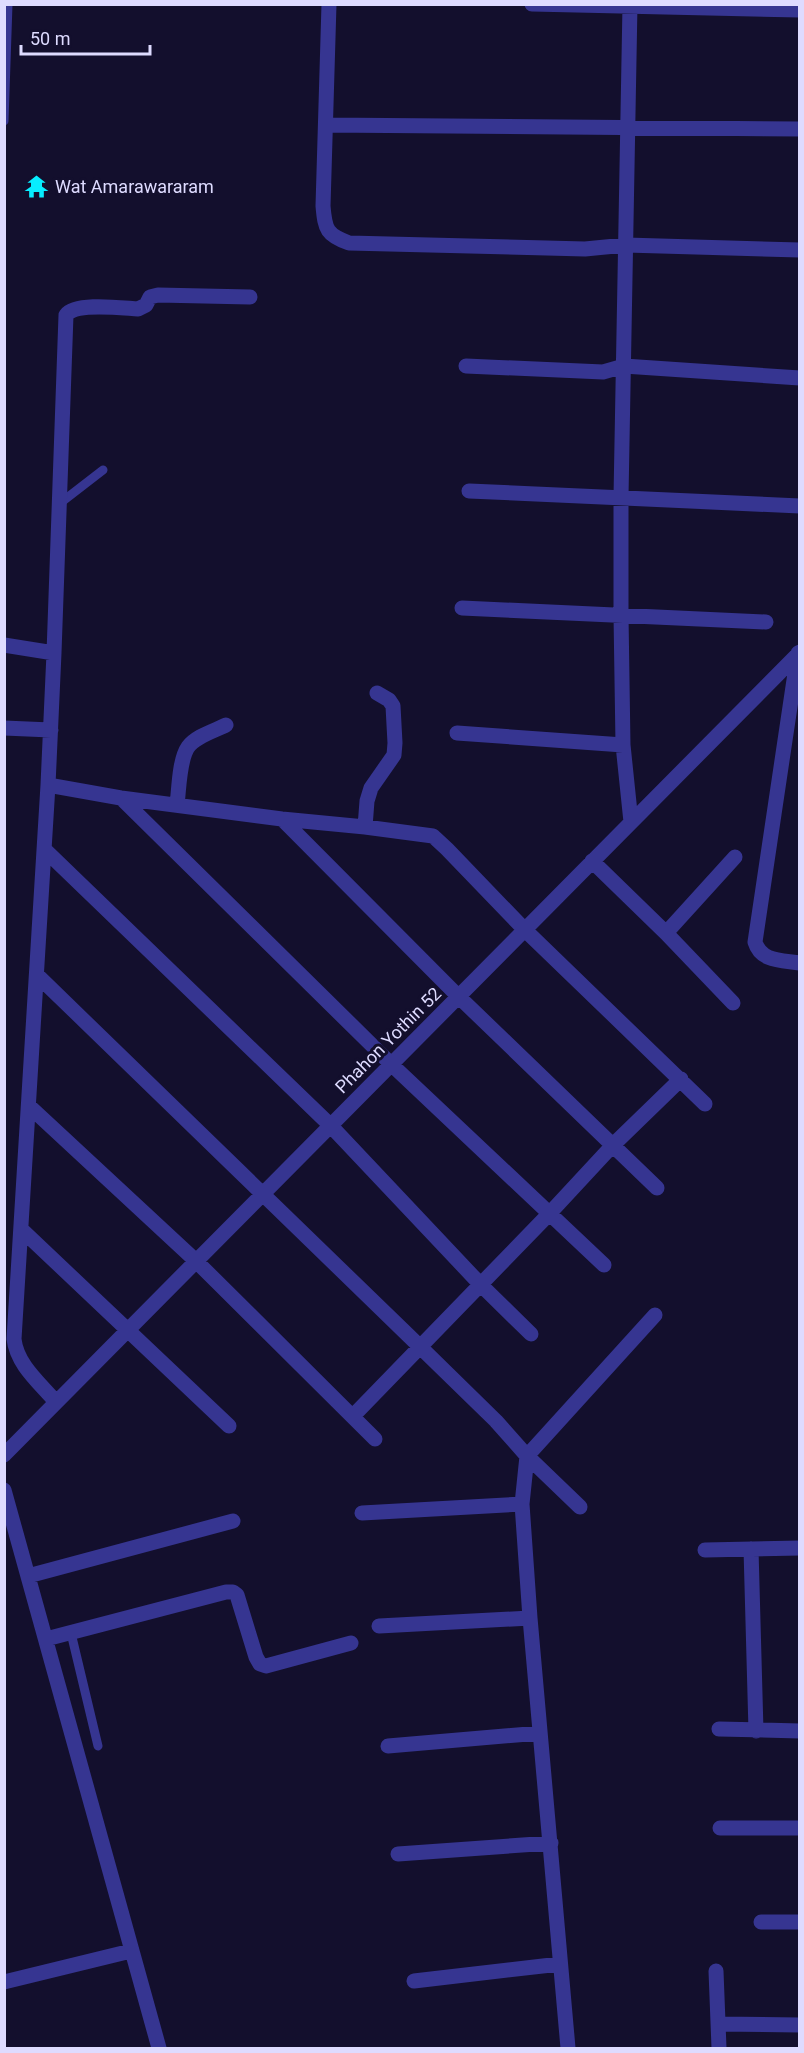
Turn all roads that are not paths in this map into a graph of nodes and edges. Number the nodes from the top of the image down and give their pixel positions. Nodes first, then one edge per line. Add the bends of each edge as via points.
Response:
1 (8, 4) edge
2 (329, 4) edge
3 (532, 4) edge
4 (630, 5) edge
5 (800, 10) edge
6 (4, 121) edge
7 (326, 125) junction
8 (628, 128) junction
9 (800, 129) edge
10 (626, 245) junction
11 (800, 250) edge
12 (250, 297) dead end
13 (466, 366) dead end
14 (624, 366) junction
15 (800, 378) edge
16 (103, 470) dead end
17 (469, 491) dead end
18 (621, 497) junction
19 (59, 504) junction
20 (800, 506) edge
21 (462, 608) dead end
22 (621, 615) junction
23 (766, 622) dead end
24 (4, 645) edge
25 (799, 652) edge
26 (54, 653) junction
27 (377, 693) dead end
28 (226, 726) dead end
29 (4, 728) edge
30 (51, 730) junction
31 (457, 733) dead end
32 (623, 745) junction
33 (48, 785) junction
34 (121, 798) junction
35 (177, 805) junction
36 (282, 819) junction
37 (631, 822) junction
38 (365, 826) junction
39 (44, 849) junction
40 (735, 857) dead end
41 (592, 861) junction
42 (524, 929) junction
43 (666, 933) junction
44 (800, 963) edge
45 (37, 975) junction
46 (458, 996) junction
47 (733, 1003) dead end
48 (392, 1065) junction
49 (681, 1079) junction
50 (705, 1104) dead end
51 (29, 1106) junction
52 (330, 1125) junction
53 (613, 1145) junction
54 (657, 1188) dead end
55 (263, 1194) junction
56 (549, 1214) junction
57 (22, 1230) junction
58 (196, 1261) junction
59 (604, 1265) dead end
60 (481, 1285) junction
61 (654, 1315) dead end
62 (128, 1330) junction
63 (531, 1334) dead end
64 (419, 1346) junction
65 (56, 1402) junction
66 (353, 1416) junction
67 (229, 1426) dead end
68 (375, 1439) dead end
69 (4, 1455) edge
70 (527, 1456) junction
71 (4, 1490) edge
72 (522, 1504) junction
73 (580, 1507) dead end
74 (362, 1513) dead end
75 (233, 1521) dead end
76 (800, 1548) edge
77 (752, 1549) junction
78 (705, 1550) dead end
79 (28, 1576) junction
80 (530, 1618) junction
81 (379, 1626) dead end
82 (71, 1633) junction
83 (46, 1639) junction
84 (351, 1643) dead end
85 (718, 1729) dead end
86 (756, 1731) junction
87 (800, 1731) edge
88 (540, 1733) junction
89 (98, 1746) dead end
90 (388, 1746) dead end
91 (720, 1828) dead end
92 (800, 1828) edge
93 (551, 1844) junction
94 (398, 1854) dead end
95 (761, 1922) dead end
96 (800, 1922) edge
97 (131, 1951) junction
98 (560, 1964) junction
99 (716, 1971) dead end
100 (414, 1981) dead end
101 (4, 1982) edge
102 (718, 2024) junction
103 (800, 2025) edge
104 (159, 2049) edge
105 (568, 2049) edge
106 (719, 2049) edge

1 - 6 lane
2 - 7 street
3 - 4 street
4 - 5 street
4 - 8 street
7 - 8 street
7 - 10 street via 323,207 325,225 333,237 350,243 585,249
8 - 9 street
8 - 10 street
10 - 11 street
10 - 14 street
12 - 19 street via 158,295 138,309 70,310 65,329
13 - 14 street via 603,372
14 - 15 street
14 - 18 street
16 - 19 lane
17 - 18 street
18 - 20 street
18 - 22 street
19 - 26 street
21 - 22 street
22 - 23 street
22 - 32 street
24 - 26 street
25 - 37 street, Phahon Yothin 52
25 - 44 street via 755,942 766,957
26 - 30 street
27 - 38 street via 393,706 394,755 371,788
28 - 35 street via 188,746 183,756
29 - 30 street
30 - 33 street
31 - 32 street
32 - 37 street
33 - 34 street
33 - 39 street
34 - 35 street
34 - 48 street
35 - 36 street
36 - 38 street
36 - 46 street
37 - 41 street, Phahon Yothin 52
38 - 42 street via 433,837
39 - 45 street
39 - 52 street
40 - 43 street
41 - 42 street, Phahon Yothin 52
41 - 43 street
42 - 46 street, Phahon Yothin 52
42 - 49 street
43 - 47 street
45 - 51 street
45 - 55 street
46 - 48 street, Phahon Yothin 52
46 - 53 street
48 - 52 street, Phahon Yothin 52
48 - 56 street
49 - 50 street
49 - 53 street
51 - 57 street
51 - 58 street
52 - 55 street, Phahon Yothin 52
52 - 60 street
53 - 54 street
53 - 56 street
55 - 58 street, Phahon Yothin 52
55 - 64 street
56 - 59 street
56 - 60 street
57 - 62 street
57 - 65 street via 15,1350
58 - 62 street, Phahon Yothin 52
58 - 66 street
60 - 63 street
60 - 64 street
61 - 70 street
62 - 65 street, Phahon Yothin 52
62 - 67 street
64 - 66 street
64 - 70 street
65 - 69 street, Phahon Yothin 52
66 - 68 street
70 - 72 street
70 - 73 street
71 - 79 street
72 - 74 street
72 - 80 street
75 - 79 street
76 - 77 street
77 - 78 street
77 - 86 street
79 - 83 street
80 - 81 street
80 - 88 street
82 - 83 street
82 - 84 street via 226,1592 237,1595 260,1664 266,1666
82 - 89 lane
83 - 97 street
85 - 86 street
86 - 87 street
88 - 90 street
88 - 93 street
91 - 92 street
93 - 94 street
93 - 98 street
95 - 96 street
97 - 101 street
97 - 104 street
98 - 100 street
98 - 105 street
99 - 102 street
102 - 103 street
102 - 106 street

